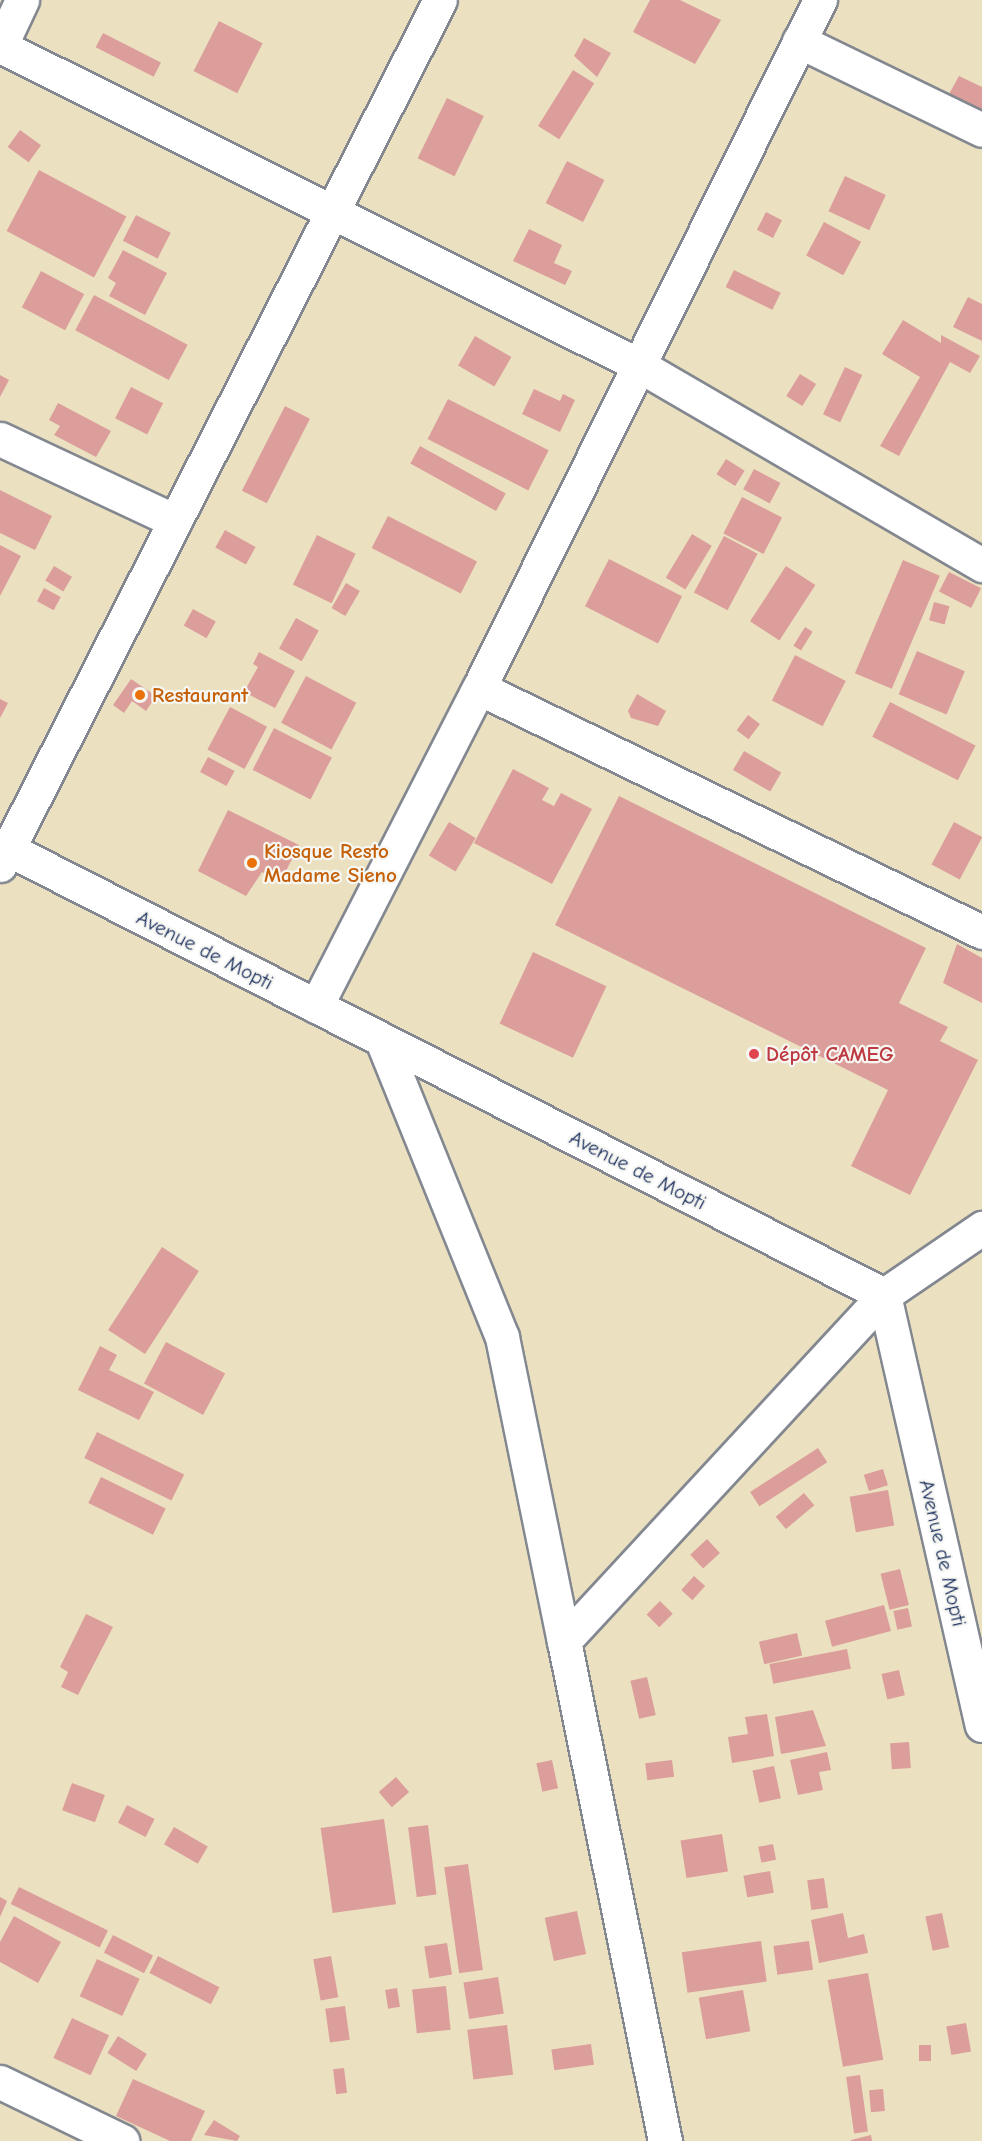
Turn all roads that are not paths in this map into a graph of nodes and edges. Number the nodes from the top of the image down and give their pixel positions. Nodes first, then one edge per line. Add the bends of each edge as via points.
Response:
1 (22, 0) edge
2 (440, 0) edge
3 (820, 0) edge
4 (799, 41) junction
5 (0, 47) edge
6 (982, 130) edge
7 (333, 209) junction
8 (635, 363) junction
9 (0, 439) edge
10 (175, 521) junction
11 (982, 565) edge
12 (479, 688) junction
13 (3, 853) edge
14 (982, 932) edge
15 (315, 1006) junction
16 (382, 1040) junction
17 (982, 1228) edge
18 (884, 1295) junction
19 (564, 1641) junction
20 (982, 1725) edge
21 (0, 2082) edge
22 (122, 2141) edge
23 (665, 2141) edge

1 - 5 street
2 - 7 street
3 - 4 street
4 - 6 street
4 - 8 street
5 - 7 street
7 - 8 street
7 - 10 street
8 - 11 street
8 - 12 street
9 - 10 street
10 - 13 street
12 - 14 street
12 - 15 street
13 - 15 street, Avenue de Mopti
15 - 16 street, Avenue de Mopti
16 - 18 street, Avenue de Mopti
16 - 19 street via 502,1337
17 - 18 street
18 - 19 street
18 - 20 street, Avenue de Mopti
19 - 23 street
21 - 22 street

